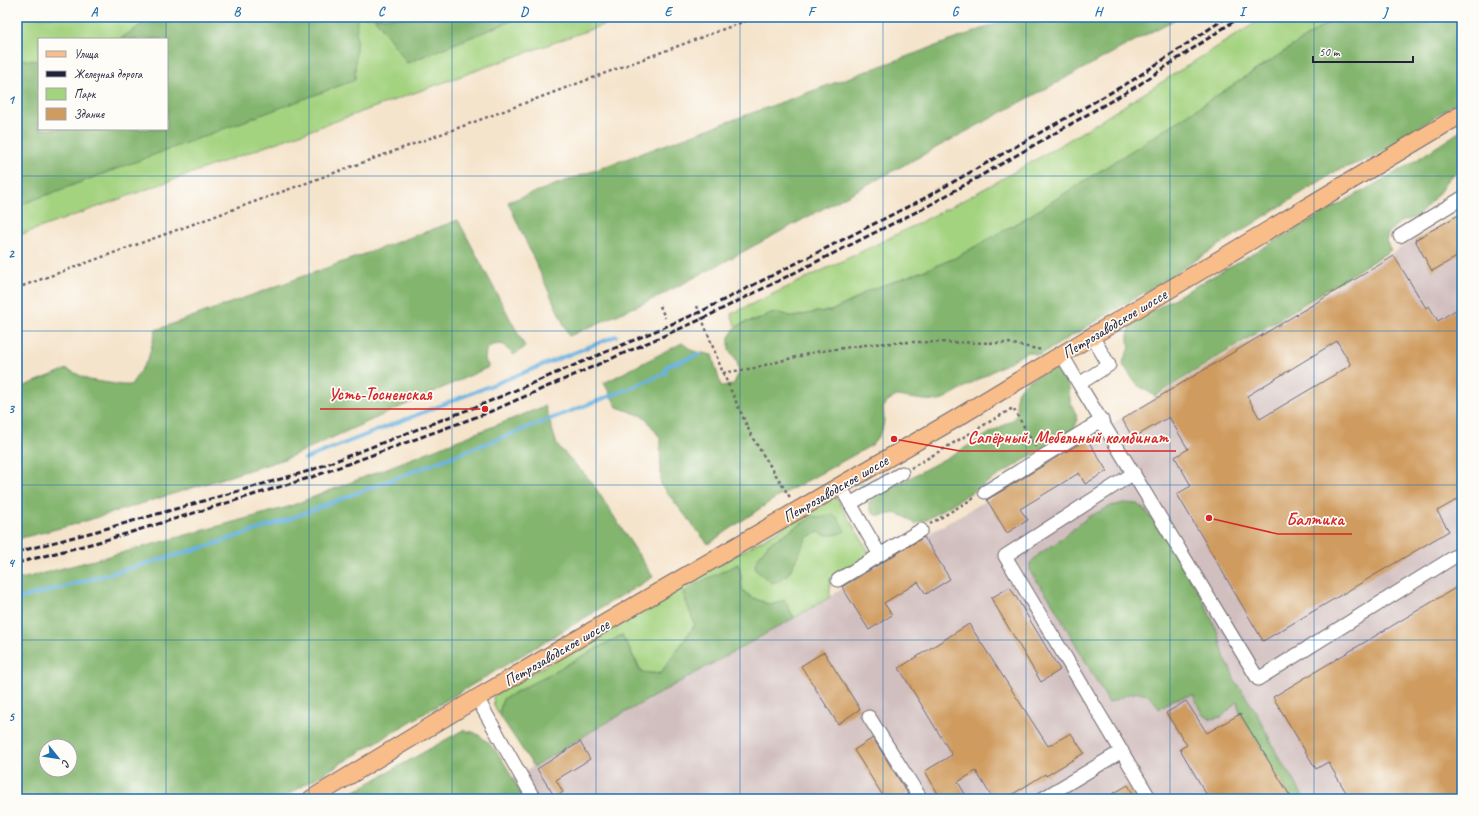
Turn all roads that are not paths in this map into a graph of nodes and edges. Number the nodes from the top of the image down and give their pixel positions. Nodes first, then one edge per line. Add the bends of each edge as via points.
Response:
1 (1462, 114) edge
2 (1462, 198) edge
3 (1400, 236) dead end
4 (1092, 336) junction
5 (1062, 355) junction
6 (1079, 384) junction
7 (1102, 420) junction
8 (902, 473) road end
9 (1134, 473) junction
10 (840, 486) junction
11 (985, 492) road end
12 (850, 504) junction
13 (921, 530) road end
14 (1462, 552) edge
15 (880, 555) junction
16 (838, 580) dead end
17 (477, 698) junction
18 (869, 717) dead end
19 (1122, 751) junction
20 (311, 799) edge
21 (534, 799) edge
22 (921, 799) edge
23 (1042, 799) edge
24 (1150, 799) edge

1 - 4 main road, Петрозаводское шоссе
2 - 3 lane
4 - 5 main road, Петрозаводское шоссе
4 - 6 lane via 1109,365
5 - 6 lane
5 - 10 main road, Петрозаводское шоссе
6 - 7 lane
7 - 9 lane
7 - 11 lane
8 - 12 lane
9 - 14 lane via 1258,679
9 - 19 lane via 1005,556
10 - 12 lane
10 - 17 main road, Петрозаводское шоссе
12 - 15 lane
13 - 15 lane
15 - 16 lane
17 - 20 main road, Петрозаводское шоссе
17 - 21 lane
18 - 22 lane
19 - 23 lane
19 - 24 lane

